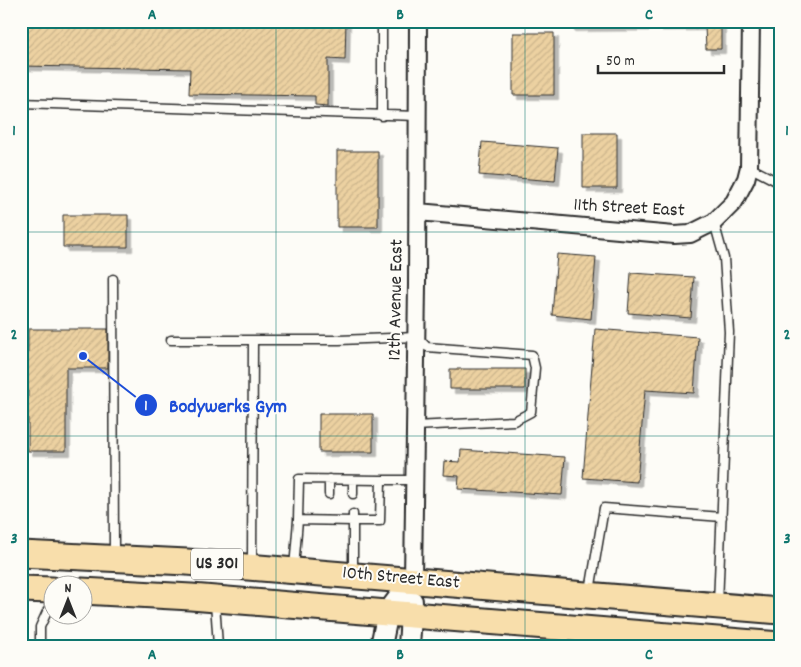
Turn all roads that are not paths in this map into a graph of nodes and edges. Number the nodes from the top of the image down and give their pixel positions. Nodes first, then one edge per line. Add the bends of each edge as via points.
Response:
1 (382, 21) edge
2 (418, 21) edge
3 (751, 21) edge
4 (21, 103) edge
5 (382, 116) junction
6 (418, 116) junction
7 (749, 167) junction
8 (780, 183) edge
9 (418, 212) junction
10 (714, 222) junction
11 (113, 279) dead end
12 (417, 337) junction
13 (170, 340) dead end
14 (253, 340) junction
15 (415, 426) junction
16 (329, 479) junction
17 (353, 480) junction
18 (381, 480) junction
19 (414, 480) junction
20 (329, 494) dead end
21 (353, 494) dead end
22 (353, 517) junction
23 (722, 517) junction
24 (298, 520) junction
25 (21, 554) edge
26 (114, 557) junction
27 (252, 567) junction
28 (294, 570) junction
29 (21, 572) edge
30 (353, 575) junction
31 (413, 580) junction
32 (21, 590) edge
33 (42, 590) edge
34 (92, 592) edge
35 (590, 594) junction
36 (214, 599) junction
37 (718, 606) junction
38 (780, 611) edge
39 (400, 613) junction
40 (42, 623) edge
41 (780, 645) edge
42 (40, 646) edge
43 (218, 646) edge
44 (381, 646) edge
45 (409, 646) edge

1 - 5 lane
2 - 6 street, 12th Avenue East
3 - 7 street, 11th Street East
4 - 5 lane
5 - 6 lane
6 - 9 street, 12th Avenue East
7 - 8 lane
7 - 10 street, 11th Street East via 734,202
9 - 10 street, 11th Street East via 674,235 690,234
9 - 12 street, 12th Avenue East
10 - 23 lane via 724,258 729,332
11 - 26 lane
12 - 14 lane
12 - 15 street, 12th Avenue East
12 - 15 lane via 427,346 532,355 535,368 531,412 514,421
13 - 14 lane
14 - 27 lane
15 - 19 street, 12th Avenue East
16 - 17 lane
16 - 20 lane
16 - 24 lane via 299,479
17 - 18 lane
17 - 21 lane
18 - 19 lane
18 - 22 lane via 380,521
19 - 31 street, 12th Avenue East
22 - 24 lane
22 - 30 lane
23 - 35 lane via 604,508
23 - 37 lane
24 - 28 lane
25 - 26 main road, 10th Street East / US 301
26 - 27 main road, 10th Street East / US 301
26 - 29 main road via 108,563 89,570
27 - 28 main road, 10th Street East / US 301
28 - 30 main road, 10th Street East / US 301
30 - 31 main road, 10th Street East / US 301
31 - 35 main road, 10th Street East / US 301
31 - 39 street
32 - 33 main road
34 - 36 main road, 10th Street East / US 301
35 - 37 main road, 10th Street East / US 301
36 - 39 main road, 10th Street East / US 301
36 - 43 lane
37 - 38 main road, 10th Street East / US 301
39 - 41 main road, 10th Street East / US 301
39 - 44 street
39 - 45 street
40 - 42 lane

